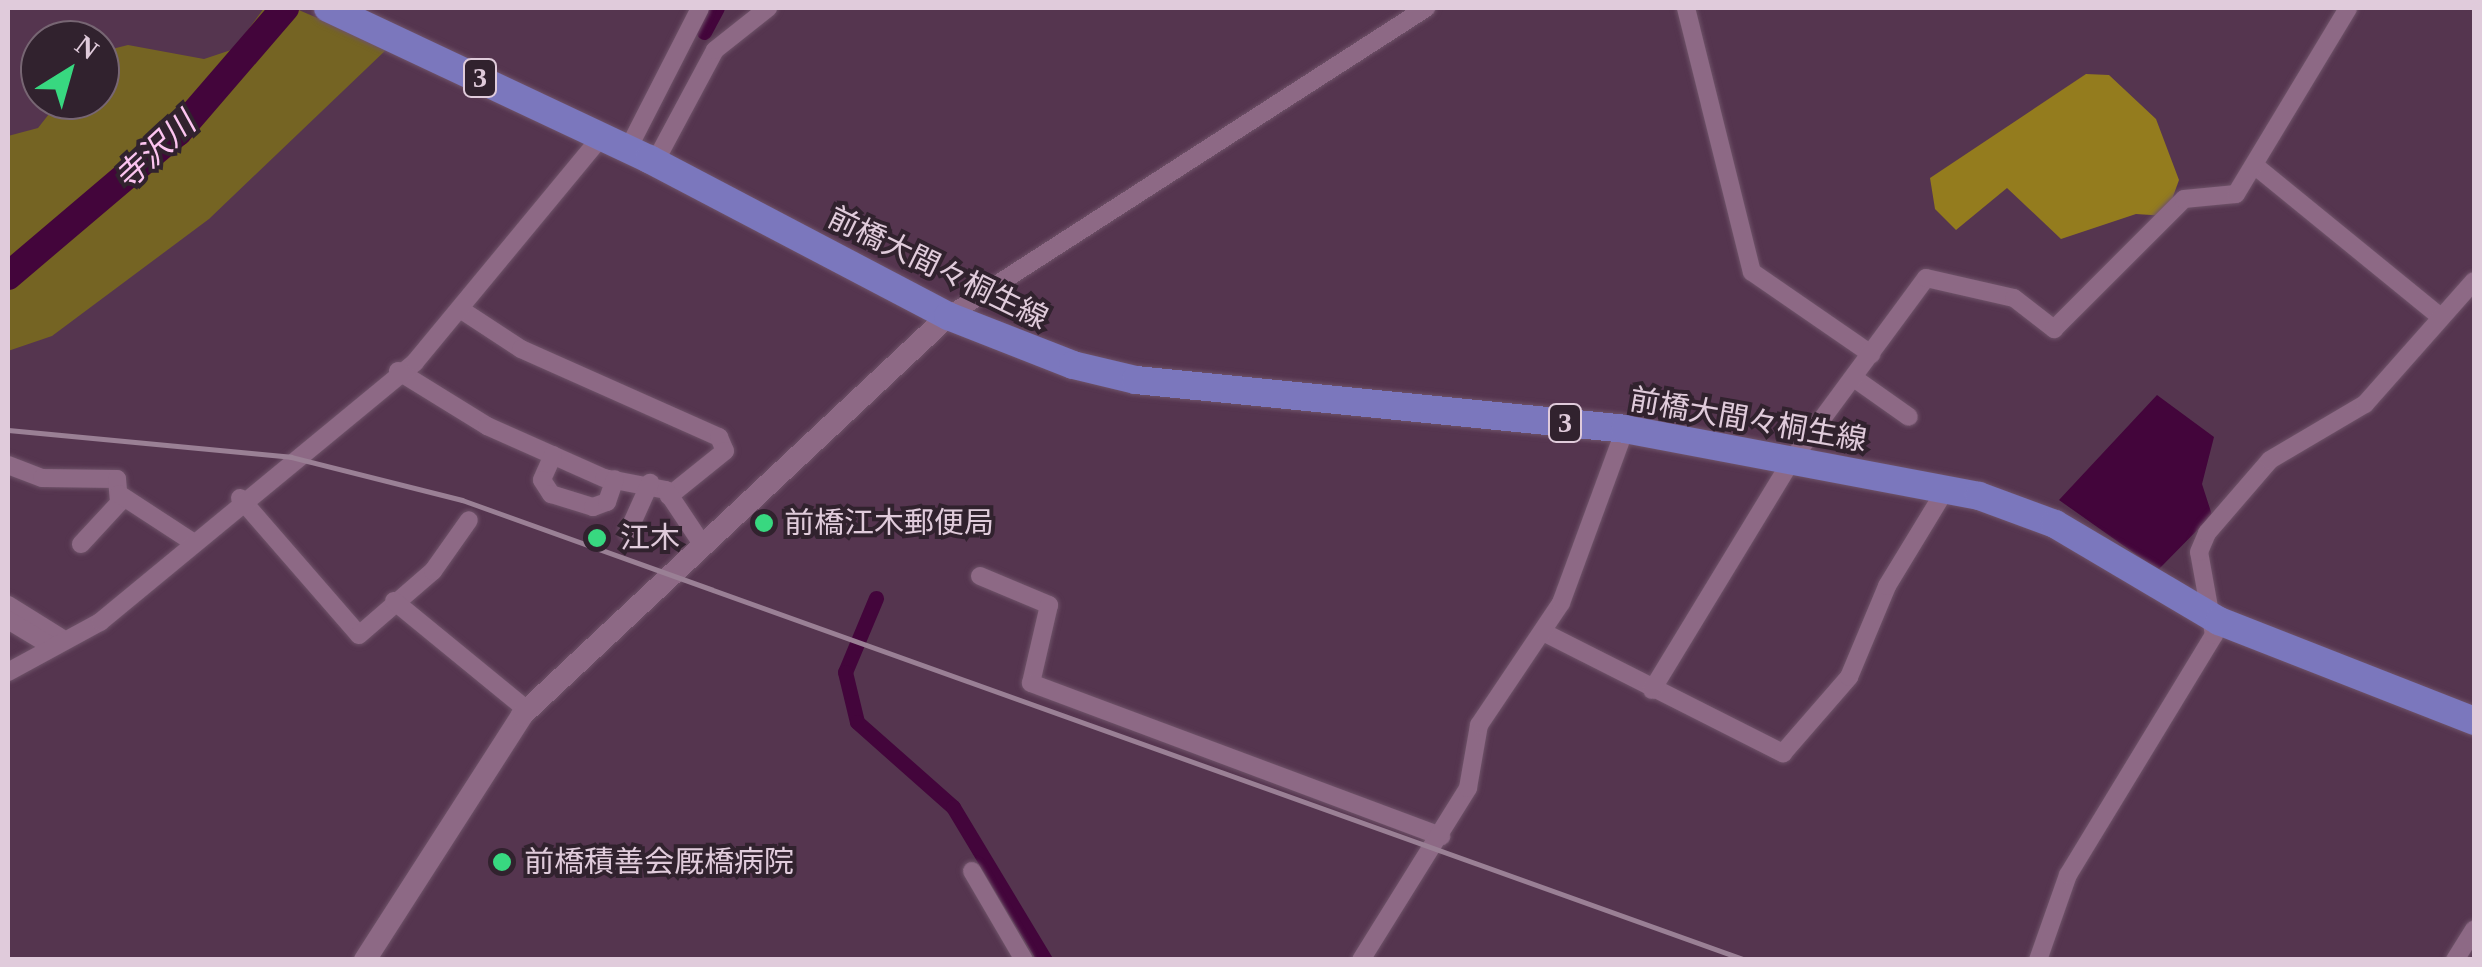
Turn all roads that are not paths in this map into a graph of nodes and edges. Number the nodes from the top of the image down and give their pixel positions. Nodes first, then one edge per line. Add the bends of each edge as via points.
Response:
1 (328, 8) edge
2 (700, 8) edge
3 (768, 8) edge
4 (1426, 8) edge
5 (1686, 8) edge
6 (2348, 8) edge
7 (602, 136) junction
8 (641, 155) junction
9 (2259, 168) junction
10 (2474, 281) edge
11 (460, 309) junction
12 (948, 316) junction
13 (2440, 316) junction
14 (1871, 354) junction
15 (398, 370) junction
16 (1854, 378) junction
17 (1909, 417) dead end
18 (1624, 429) junction
19 (554, 455) junction
20 (1791, 461) junction
21 (8, 465) edge
22 (615, 479) junction
23 (650, 483) junction
24 (1946, 489) junction
25 (119, 494) junction
26 (670, 496) junction
27 (240, 498) junction
28 (469, 520) dead end
29 (628, 532) dead end
30 (191, 541) junction
31 (700, 541) junction
32 (81, 544) dead end
33 (980, 576) dead end
34 (394, 600) junction
35 (8, 606) edge
36 (8, 620) edge
37 (2219, 621) junction
38 (1545, 633) junction
39 (55, 641) junction
40 (8, 672) edge
41 (1652, 690) junction
42 (526, 710) junction
43 (2474, 721) edge
44 (1440, 836) junction
45 (972, 871) dead end
46 (2474, 930) edge
47 (365, 960) edge
48 (1024, 960) edge
49 (1362, 960) edge
50 (2038, 960) edge
51 (2455, 960) edge

1 - 7 main road, 前橋大間々桐生線 / 3
2 - 8 street
3 - 8 street via 714,50
4 - 12 street
5 - 14 street via 1740,249 1752,272
6 - 9 street via 2300,76
7 - 8 main road, 前橋大間々桐生線 / 3
7 - 11 street
8 - 12 main road, 前橋大間々桐生線 / 3
9 - 13 street
9 - 14 street via 2230,198 2184,199 2054,329 2014,298 1926,278
10 - 13 street
11 - 15 street
11 - 26 street via 521,349 718,437 725,451
12 - 18 main road, 前橋大間々桐生線 / 3 via 1136,380
12 - 31 street
13 - 37 street via 2365,404 2270,460 2208,534 2199,552
14 - 16 street
15 - 19 street
15 - 27 street
16 - 17 street
16 - 20 street
18 - 20 main road, 前橋大間々桐生線 / 3
18 - 38 street
19 - 22 street
19 - 22 street via 542,480 551,494 593,508 606,502
20 - 24 main road, 前橋大間々桐生線 / 3
20 - 41 street
21 - 25 street via 42,478 116,480
22 - 23 street
23 - 26 street
23 - 29 street
24 - 37 main road, 前橋大間々桐生線 / 3 via 2054,524
24 - 41 street via 1887,586 1850,677 1784,754
25 - 30 street
25 - 32 street
26 - 31 street
27 - 30 street
27 - 34 street via 359,634
28 - 34 street via 433,571
30 - 39 street via 100,622
31 - 42 street
33 - 44 street via 1049,604 1030,683
34 - 42 street
35 - 39 street
36 - 39 street
37 - 43 main road, 前橋大間々桐生線 / 3
37 - 50 street via 2068,875
38 - 41 street
38 - 44 street via 1479,725 1473,778
39 - 40 street
42 - 47 street
44 - 49 street
45 - 48 street
46 - 51 street

